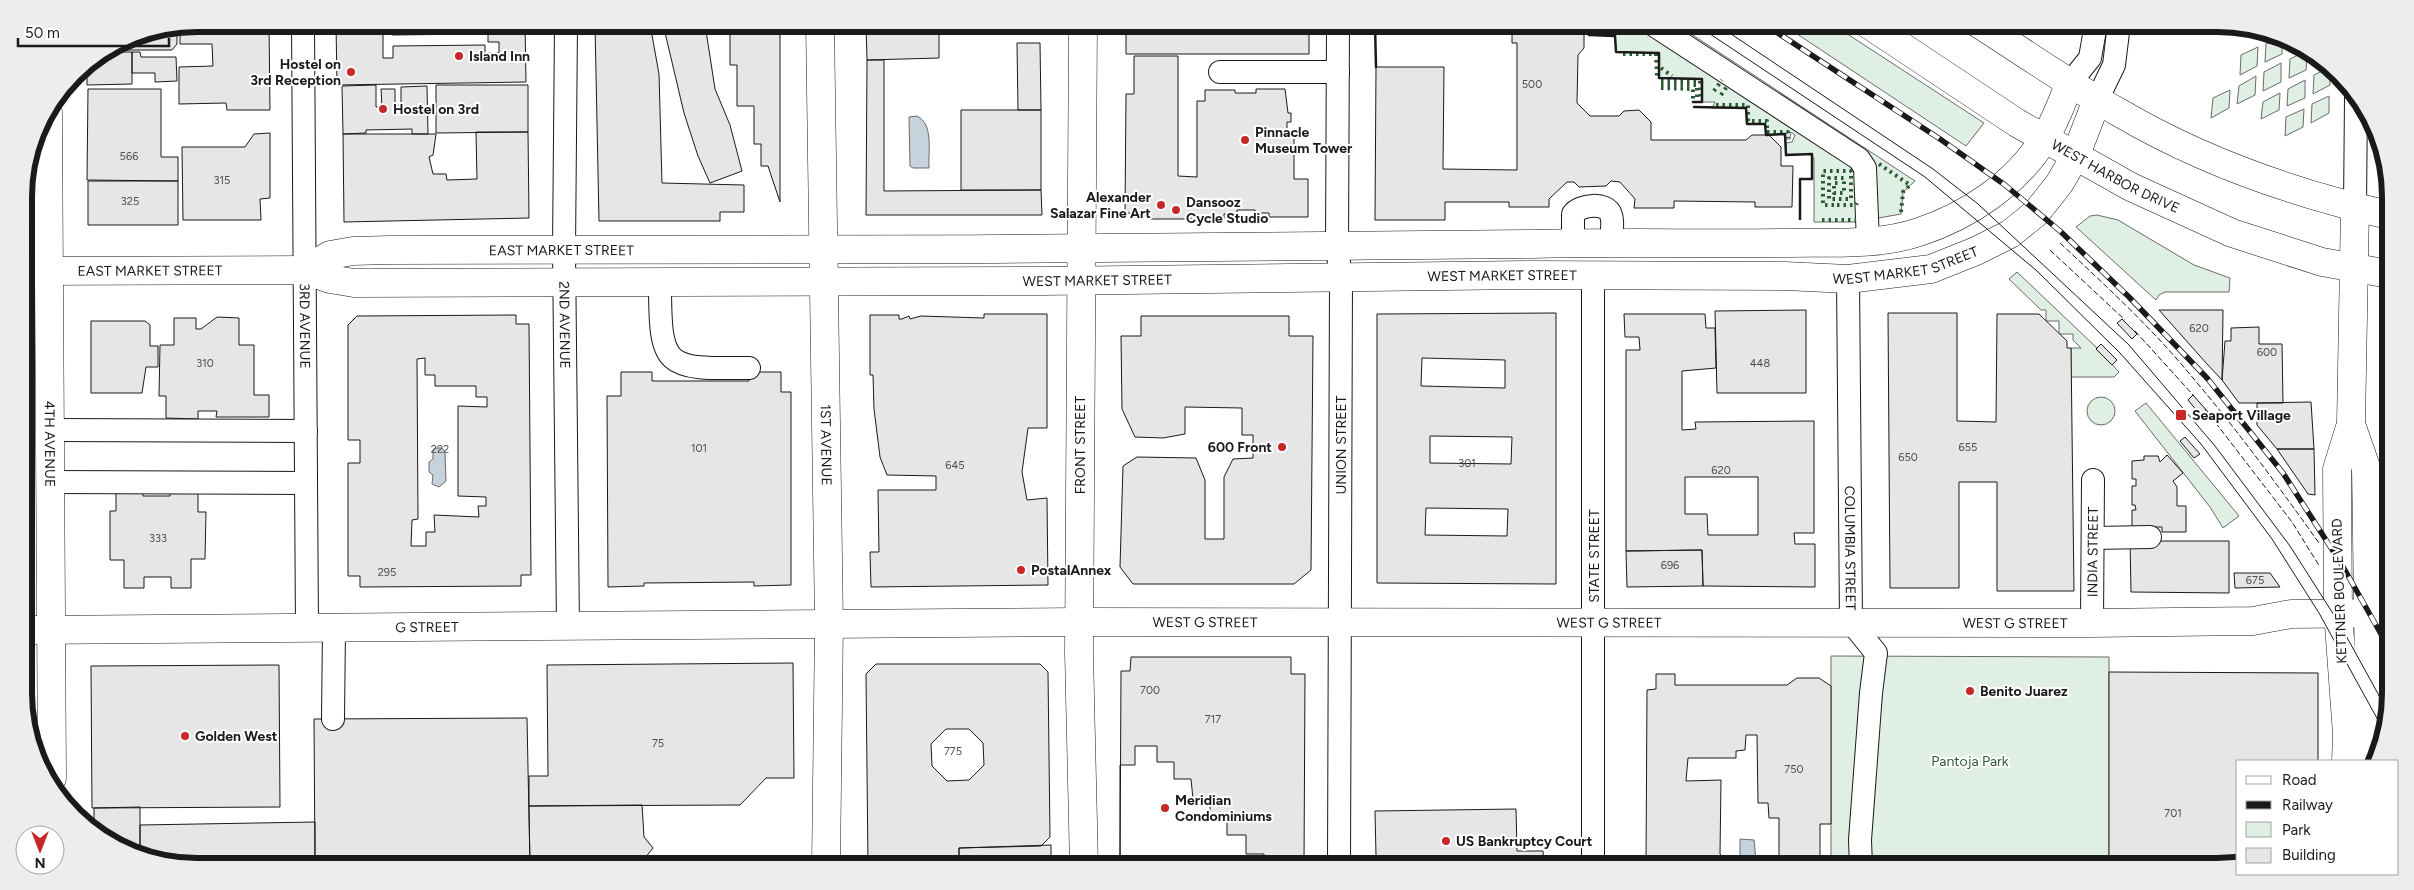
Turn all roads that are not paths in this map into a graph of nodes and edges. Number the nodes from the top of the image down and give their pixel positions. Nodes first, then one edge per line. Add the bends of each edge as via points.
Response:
1 (303, 32) edge
2 (566, 32) edge
3 (820, 32) edge
4 (1083, 32) edge
5 (1338, 32) edge
6 (1664, 32) edge
7 (1880, 32) edge
8 (1991, 32) edge
9 (2095, 32) edge
10 (2118, 32) edge
11 (1220, 72) dead end
12 (1338, 72) junction
13 (2070, 83) junction
14 (2097, 100) junction
15 (2356, 110) edge
16 (47, 131) edge
17 (2045, 139) junction
18 (2075, 157) junction
19 (2355, 208) junction
20 (2382, 214) edge
21 (1868, 242) junction
22 (1573, 243) junction
23 (1611, 243) junction
24 (1691, 244) junction
25 (1337, 247) junction
26 (1081, 248) junction
27 (564, 250) junction
28 (738, 250) junction
29 (823, 250) junction
30 (2354, 267) junction
31 (305, 270) junction
32 (36, 271) edge
33 (2382, 273) edge
34 (1548, 276) junction
35 (1593, 276) junction
36 (1341, 278) junction
37 (1081, 280) junction
38 (1848, 280) junction
39 (823, 282) junction
40 (672, 283) junction
41 (565, 284) junction
42 (748, 368) dead end
43 (2351, 424) junction
44 (50, 430) junction
45 (306, 430) junction
46 (2093, 480) dead end
47 (50, 482) junction
48 (306, 483) junction
49 (2093, 538) junction
50 (2150, 538) dead end
51 (2338, 612) junction
52 (2378, 612) edge
53 (1080, 622) junction
54 (1851, 622) junction
55 (1340, 623) junction
56 (1594, 623) junction
57 (2092, 623) junction
58 (828, 624) junction
59 (568, 627) junction
60 (334, 628) junction
61 (307, 629) junction
62 (39, 630) edge
63 (334, 719) dead end
64 (2346, 760) edge
65 (2365, 760) edge
66 (51, 767) edge
67 (1339, 857) edge
68 (1593, 857) edge
69 (1861, 857) edge
70 (826, 858) edge
71 (1084, 858) edge

1 - 31 street, 3RD AVENUE
2 - 27 street, 2ND AVENUE
3 - 29 main road, 1ST AVENUE
4 - 26 main road, FRONT STREET
5 - 12 street, UNION STREET
6 - 21 street via 1859,160 1865,168
7 - 17 main road, WEST HARBOR DRIVE
8 - 13 main road
9 - 13 street via 2090,58
10 - 14 street via 2114,65
11 - 12 street
12 - 25 street, UNION STREET
13 - 14 main road
13 - 17 main road, WEST MARKET STREET
14 - 18 main road, WEST MARKET STREET
14 - 19 main road via 2142,125 2238,169
15 - 19 street, KETTNER BOULEVARD
16 - 32 main road, 4TH AVENUE
17 - 18 main road, WEST HARBOR DRIVE
17 - 21 main road, WEST MARKET STREET via 2004,185 1967,211 1915,234
18 - 30 main road, WEST HARBOR DRIVE via 2131,187 2232,233 2322,262
18 - 38 main road, WEST MARKET STREET via 2036,213 2002,240 1931,269
19 - 20 main road
19 - 30 main road, KETTNER BOULEVARD
21 - 24 main road, WEST MARKET STREET
22 - 23 main road, WEST MARKET STREET
22 - 23 street via 1573,214 1576,210 1604,207 1611,215
22 - 25 main road, WEST MARKET STREET
23 - 24 main road, WEST MARKET STREET
23 - 34 main road via 1600,255 1584,263 1562,266
24 - 35 main road via 1681,254 1667,260 1628,262
25 - 26 main road, WEST MARKET STREET
25 - 36 street, UNION STREET
26 - 29 main road, WEST MARKET STREET
26 - 37 main road, FRONT STREET
27 - 28 main road, EAST MARKET STREET
27 - 31 main road, EAST MARKET STREET via 353,251 330,255
27 - 41 street, 2ND AVENUE
28 - 29 main road, EAST MARKET STREET
28 - 40 main road via 728,264 691,271
29 - 39 main road, 1ST AVENUE
30 - 33 main road, WEST HARBOR DRIVE
30 - 43 main road, KETTNER BOULEVARD
31 - 32 main road, EAST MARKET STREET
31 - 41 main road, EAST MARKET STREET via 330,280 354,284
31 - 45 street, 3RD AVENUE
32 - 44 main road, 4TH AVENUE
34 - 35 main road, WEST MARKET STREET
34 - 36 main road, WEST MARKET STREET
35 - 38 main road, WEST MARKET STREET via 1785,276
35 - 56 street, STATE STREET
36 - 37 main road, WEST MARKET STREET
36 - 55 street, UNION STREET
37 - 39 main road, WEST MARKET STREET
37 - 53 main road, FRONT STREET
38 - 54 street, COLUMBIA STREET
39 - 40 main road, EAST MARKET STREET
39 - 58 main road, 1ST AVENUE
40 - 41 main road, EAST MARKET STREET
40 - 42 street via 660,316 662,340 674,361 697,368
41 - 59 street, 2ND AVENUE
43 - 51 main road, KETTNER BOULEVARD via 2337,469
43 - 52 main road, KETTNER BOULEVARD via 2366,467
44 - 45 street
44 - 47 main road, 4TH AVENUE
45 - 48 street, 3RD AVENUE
46 - 49 street, INDIA STREET
47 - 48 street
47 - 62 main road, 4TH AVENUE
48 - 61 street, 3RD AVENUE
49 - 50 street
49 - 57 street, INDIA STREET
51 - 52 main road, WEST G STREET
51 - 57 main road, WEST G STREET via 2290,614 2253,621
51 - 64 main road, KETTNER BOULEVARD
52 - 65 main road, KETTNER BOULEVARD via 2368,676
53 - 55 main road, WEST G STREET
53 - 58 main road, WEST G STREET
53 - 71 main road, FRONT STREET
54 - 56 main road, WEST G STREET
54 - 57 main road, WEST G STREET
54 - 69 street, COLUMBIA STREET via 1876,653
55 - 56 main road, WEST G STREET
55 - 67 street, UNION STREET
56 - 68 street, STATE STREET
58 - 59 main road, G STREET
58 - 70 main road, 1ST AVENUE
59 - 60 main road, G STREET
60 - 61 main road, G STREET
60 - 63 street
61 - 62 main road, G STREET
62 - 66 main road, 4TH AVENUE

